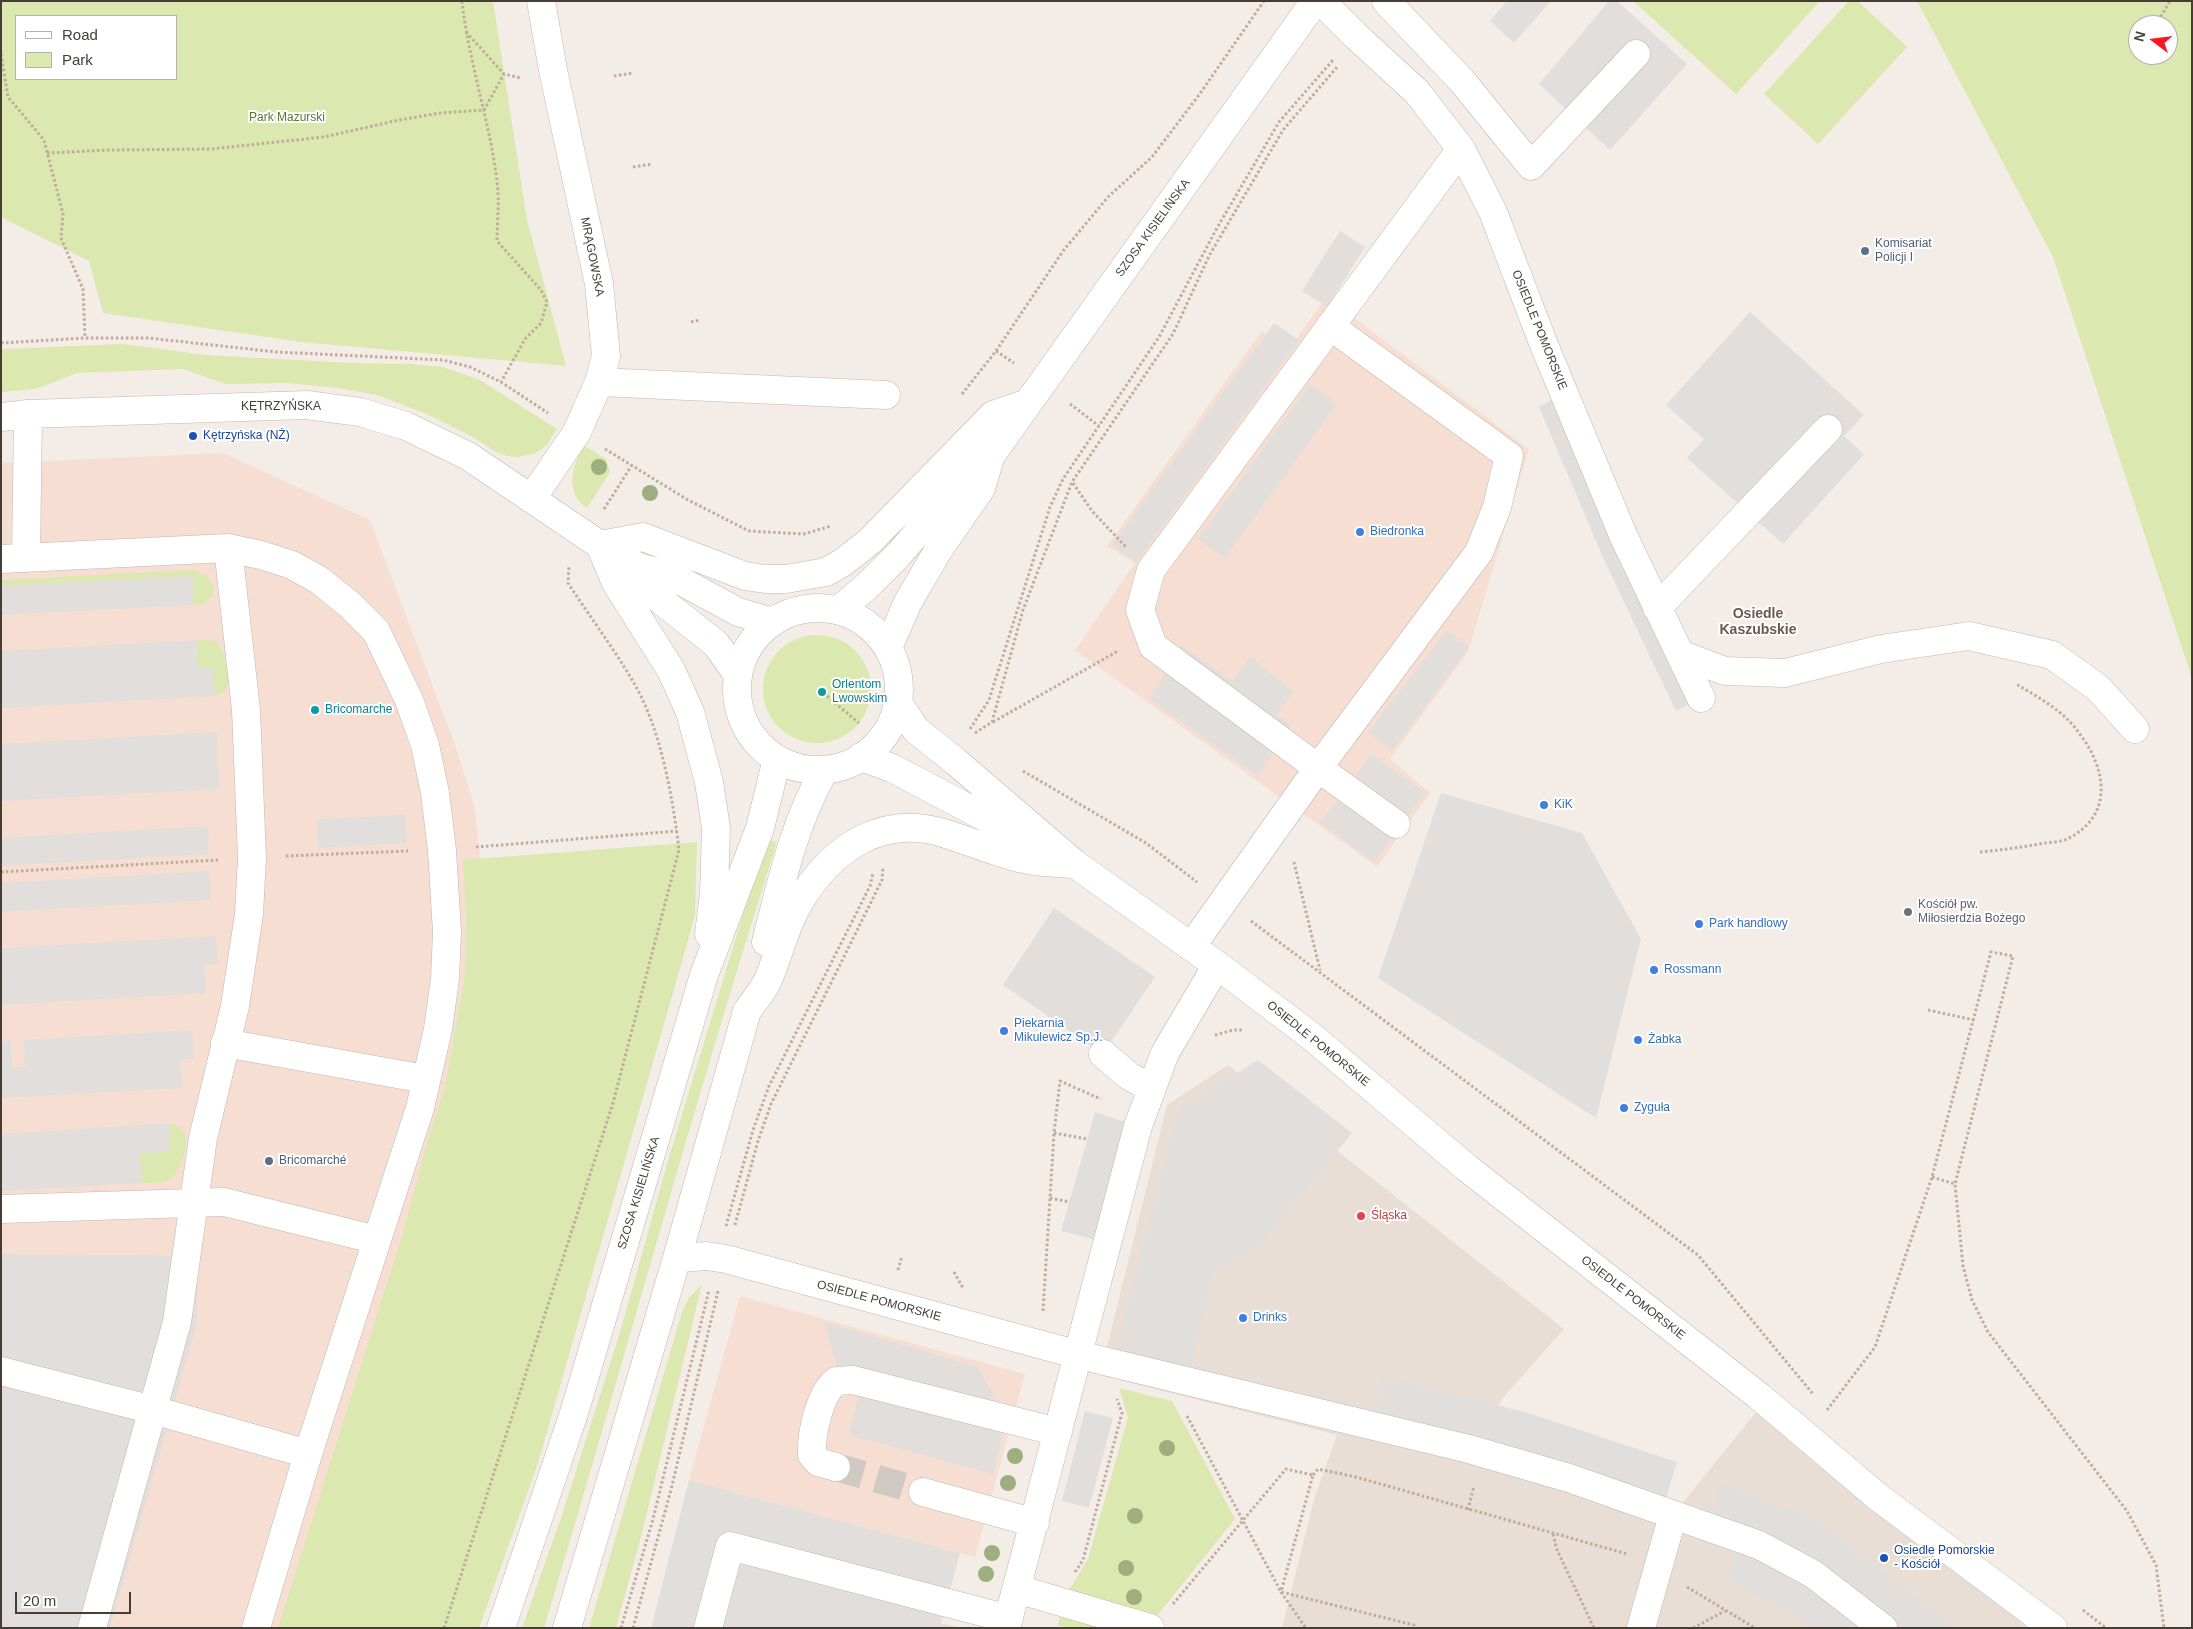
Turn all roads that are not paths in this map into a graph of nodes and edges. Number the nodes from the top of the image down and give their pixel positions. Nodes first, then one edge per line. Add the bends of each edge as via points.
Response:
1 (541, 1) edge
2 (1315, 1) edge
3 (1321, 1) edge
4 (1386, 1) edge
5 (1636, 54) dead end
6 (1461, 149) junction
7 (1330, 326) junction
8 (599, 382) junction
9 (886, 395) dead end
10 (1028, 403) junction
11 (14, 415) edge
12 (1828, 429) dead end
13 (991, 455) junction
14 (532, 498) junction
15 (600, 544) junction
16 (228, 548) junction
17 (14, 558) edge
18 (638, 567) junction
19 (1657, 608) junction
20 (839, 610) junction
21 (773, 622) junction
22 (888, 648) junction
23 (1680, 654) junction
24 (738, 675) junction
25 (1700, 698) dead end
26 (898, 703) junction
27 (2135, 729) dead end
28 (870, 749) junction
29 (777, 759) junction
30 (1318, 768) junction
31 (824, 770) junction
32 (1396, 824) dead end
33 (1076, 864) junction
34 (1191, 946) junction
35 (1217, 965) junction
36 (704, 975) junction
37 (747, 1011) junction
38 (225, 1042) junction
39 (1104, 1054) dead end
40 (425, 1079) junction
41 (1151, 1088) junction
42 (193, 1202) junction
43 (1, 1209) edge
44 (378, 1240) junction
45 (677, 1258) junction
46 (1079, 1355) junction
47 (1, 1371) edge
48 (153, 1410) junction
49 (1058, 1432) junction
50 (308, 1454) junction
51 (836, 1467) tunnel mouth
52 (923, 1492) tunnel mouth
53 (1673, 1515) junction
54 (1034, 1523) junction
55 (1017, 1590) junction
56 (1008, 1623) edge
57 (92, 1628) edge
58 (256, 1628) edge
59 (501, 1628) edge
60 (567, 1628) edge
61 (708, 1628) edge
62 (1150, 1628) edge
63 (1641, 1628) edge
64 (1883, 1628) edge
65 (2053, 1628) edge

1 - 8 street, MRĄGOWSKA via 599,284 606,356
2 - 10 street, SZOSA KISIELIŃSKA
3 - 6 street, OSIEDLE POMORSKIE via 1418,92
4 - 5 street via 1462,81 1531,166
6 - 7 street
6 - 19 street, OSIEDLE POMORSKIE via 1493,212 1552,363
7 - 30 street via 1151,570 1140,610 1153,646
7 - 30 street via 1509,456 1497,507 1479,552
8 - 9 street
8 - 14 street, MRĄGOWSKA via 577,432
10 - 13 street, SZOSA KISIELIŃSKA
10 - 15 street via 993,415 870,541 826,572 786,579 752,577 643,537
11 - 14 street, KĘTRZYŃSKA via 307,405 360,412 406,426 468,456
11 - 17 street
12 - 19 street
13 - 20 street, SZOSA KISIELIŃSKA via 966,476 899,554
13 - 22 street, SZOSA KISIELIŃSKA via 981,488 908,602
14 - 15 street, KĘTRZYŃSKA
15 - 18 street, KĘTRZYŃSKA
15 - 36 street via 616,583 671,670 690,712 709,782 716,828 714,893
16 - 17 street
16 - 38 street via 246,710 252,858 249,914 235,1006
16 - 40 street via 261,554 292,565 319,580 350,605 376,631 409,700 425,745 435,793 447,932 438,1029
18 - 21 street via 670,575 738,612
18 - 24 street via 658,598 716,644
19 - 23 street, OSIEDLE POMORSKIE
20 - 21 street via 817,608 794,612
20 - 22 street via 864,623
21 - 24 street via 750,645
22 - 26 street via 896,666
23 - 25 street, OSIEDLE POMORSKIE
23 - 27 street via 1725,671 1785,673 1881,649 1969,636 2052,655 2098,688
24 - 29 street via 738,698 743,720 755,740
26 - 28 street via 891,724
26 - 33 street via 916,730
28 - 31 street via 844,767
28 - 33 street via 892,768
29 - 31 street via 792,766
29 - 36 street, SZOSA KISIELIŃSKA via 760,828
30 - 32 street
30 - 34 street
31 - 37 street via 796,832
33 - 34 street, OSIEDLE POMORSKIE
33 - 37 street via 1023,859 921,828 878,831 851,845 818,875 792,916 767,982
34 - 35 street, OSIEDLE POMORSKIE
35 - 41 street via 1165,1053
35 - 65 street, OSIEDLE POMORSKIE via 1311,1036 1467,1168 1760,1398 1878,1497
36 - 59 street, SZOSA KISIELIŃSKA via 574,1413
37 - 45 street
38 - 40 street
38 - 42 street via 203,1138
39 - 41 street via 1129,1076
40 - 44 street via 420,1108
41 - 46 street via 1138,1126
42 - 43 street
42 - 44 street via 224,1202
42 - 48 street via 177,1322
44 - 50 street
45 - 46 street, OSIEDLE POMORSKIE via 707,1256 726,1259
45 - 60 street
46 - 49 street
46 - 53 street, OSIEDLE POMORSKIE via 1469,1448 1569,1478
47 - 48 street
48 - 50 street
48 - 57 street
49 - 51 street via 853,1380 836,1381 828,1387 812,1440 812,1455 818,1462
49 - 54 street
50 - 58 street
52 - 54 street
53 - 63 street
53 - 64 street, OSIEDLE POMORSKIE via 1759,1545 1812,1574
54 - 55 street
55 - 56 street
55 - 62 street
56 - 61 street via 730,1546

